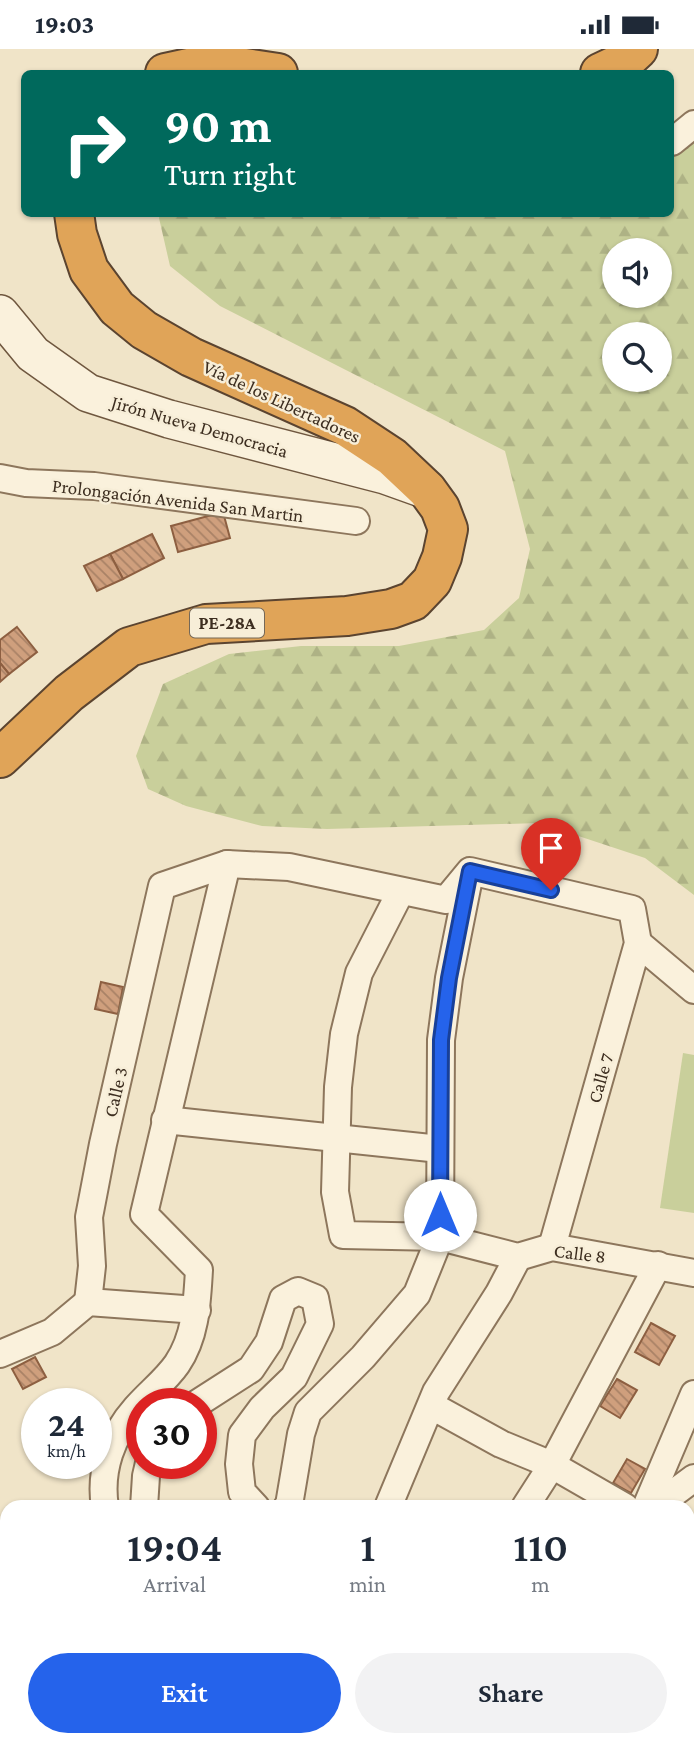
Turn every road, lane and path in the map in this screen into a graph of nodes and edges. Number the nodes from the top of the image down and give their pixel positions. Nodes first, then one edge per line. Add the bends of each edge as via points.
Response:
1 (178, 70) edge
2 (260, 70) edge
3 (694, 124) edge
4 (674, 140) edge
5 (75, 217) edge
6 (0, 314) edge
7 (0, 478) edge
8 (427, 490) junction
9 (356, 521) dead end
10 (0, 758) edge
11 (227, 864) junction
12 (470, 871) junction
13 (401, 891) junction
14 (638, 943) junction
15 (694, 990) edge
16 (165, 1120) junction
17 (337, 1138) junction
18 (440, 1149) junction
19 (440, 1237) junction
20 (552, 1247) junction
21 (518, 1257) junction
22 (658, 1265) junction
23 (694, 1273) edge
24 (88, 1302) junction
25 (197, 1310) junction
26 (0, 1354) edge
27 (217, 1391) edge
28 (694, 1394) edge
29 (432, 1406) junction
30 (552, 1465) junction
31 (694, 1478) edge
32 (147, 1479) edge
33 (104, 1500) edge
34 (145, 1500) edge
35 (249, 1500) edge
36 (290, 1500) edge
37 (391, 1500) edge
38 (530, 1500) edge
39 (613, 1500) edge
40 (649, 1500) edge
41 (664, 1500) edge

1 - 2 highway via 212,62
3 - 4 street
5 - 8 highway, Vía de los Libertadores / PE-28A via 89,270 117,308 144,330 191,357 345,426 392,457
6 - 8 street, Jirón Nueva Democracia via 33,353 88,393
7 - 9 street, Prolongación Avenida San Martin
8 - 10 highway, Vía de los Libertadores / PE-28A via 448,529 432,581 413,601 346,616 206,624 129,647 69,693
11 - 13 street via 289,867
11 - 16 street
11 - 24 street, Calle 3 via 162,885 89,1217 92,1266
12 - 13 street via 446,900
12 - 14 street, Calle 7 via 632,909
12 - 18 street via 441,1040
13 - 17 street via 359,973 344,1034
14 - 15 street
14 - 20 street, Calle 7
16 - 17 street
16 - 25 street via 144,1214 199,1271
17 - 18 street
17 - 19 street via 335,1192 343,1235
18 - 19 street
19 - 21 street
19 - 36 street via 417,1294 308,1412
20 - 21 street, Calle 8
20 - 22 street, Calle 8
21 - 29 street via 436,1392
22 - 23 street, Calle 8
22 - 30 street
24 - 25 street
24 - 26 street via 52,1332
25 - 33 street via 192,1334 177,1364 111,1443 102,1487
27 - 35 street via 251,1369 269,1342 283,1300 298,1291 315,1298 320,1324 294,1377 242,1435 242,1492
28 - 40 street
29 - 30 street via 501,1444
29 - 37 street
30 - 38 street
30 - 39 street
31 - 41 street
32 - 34 street

